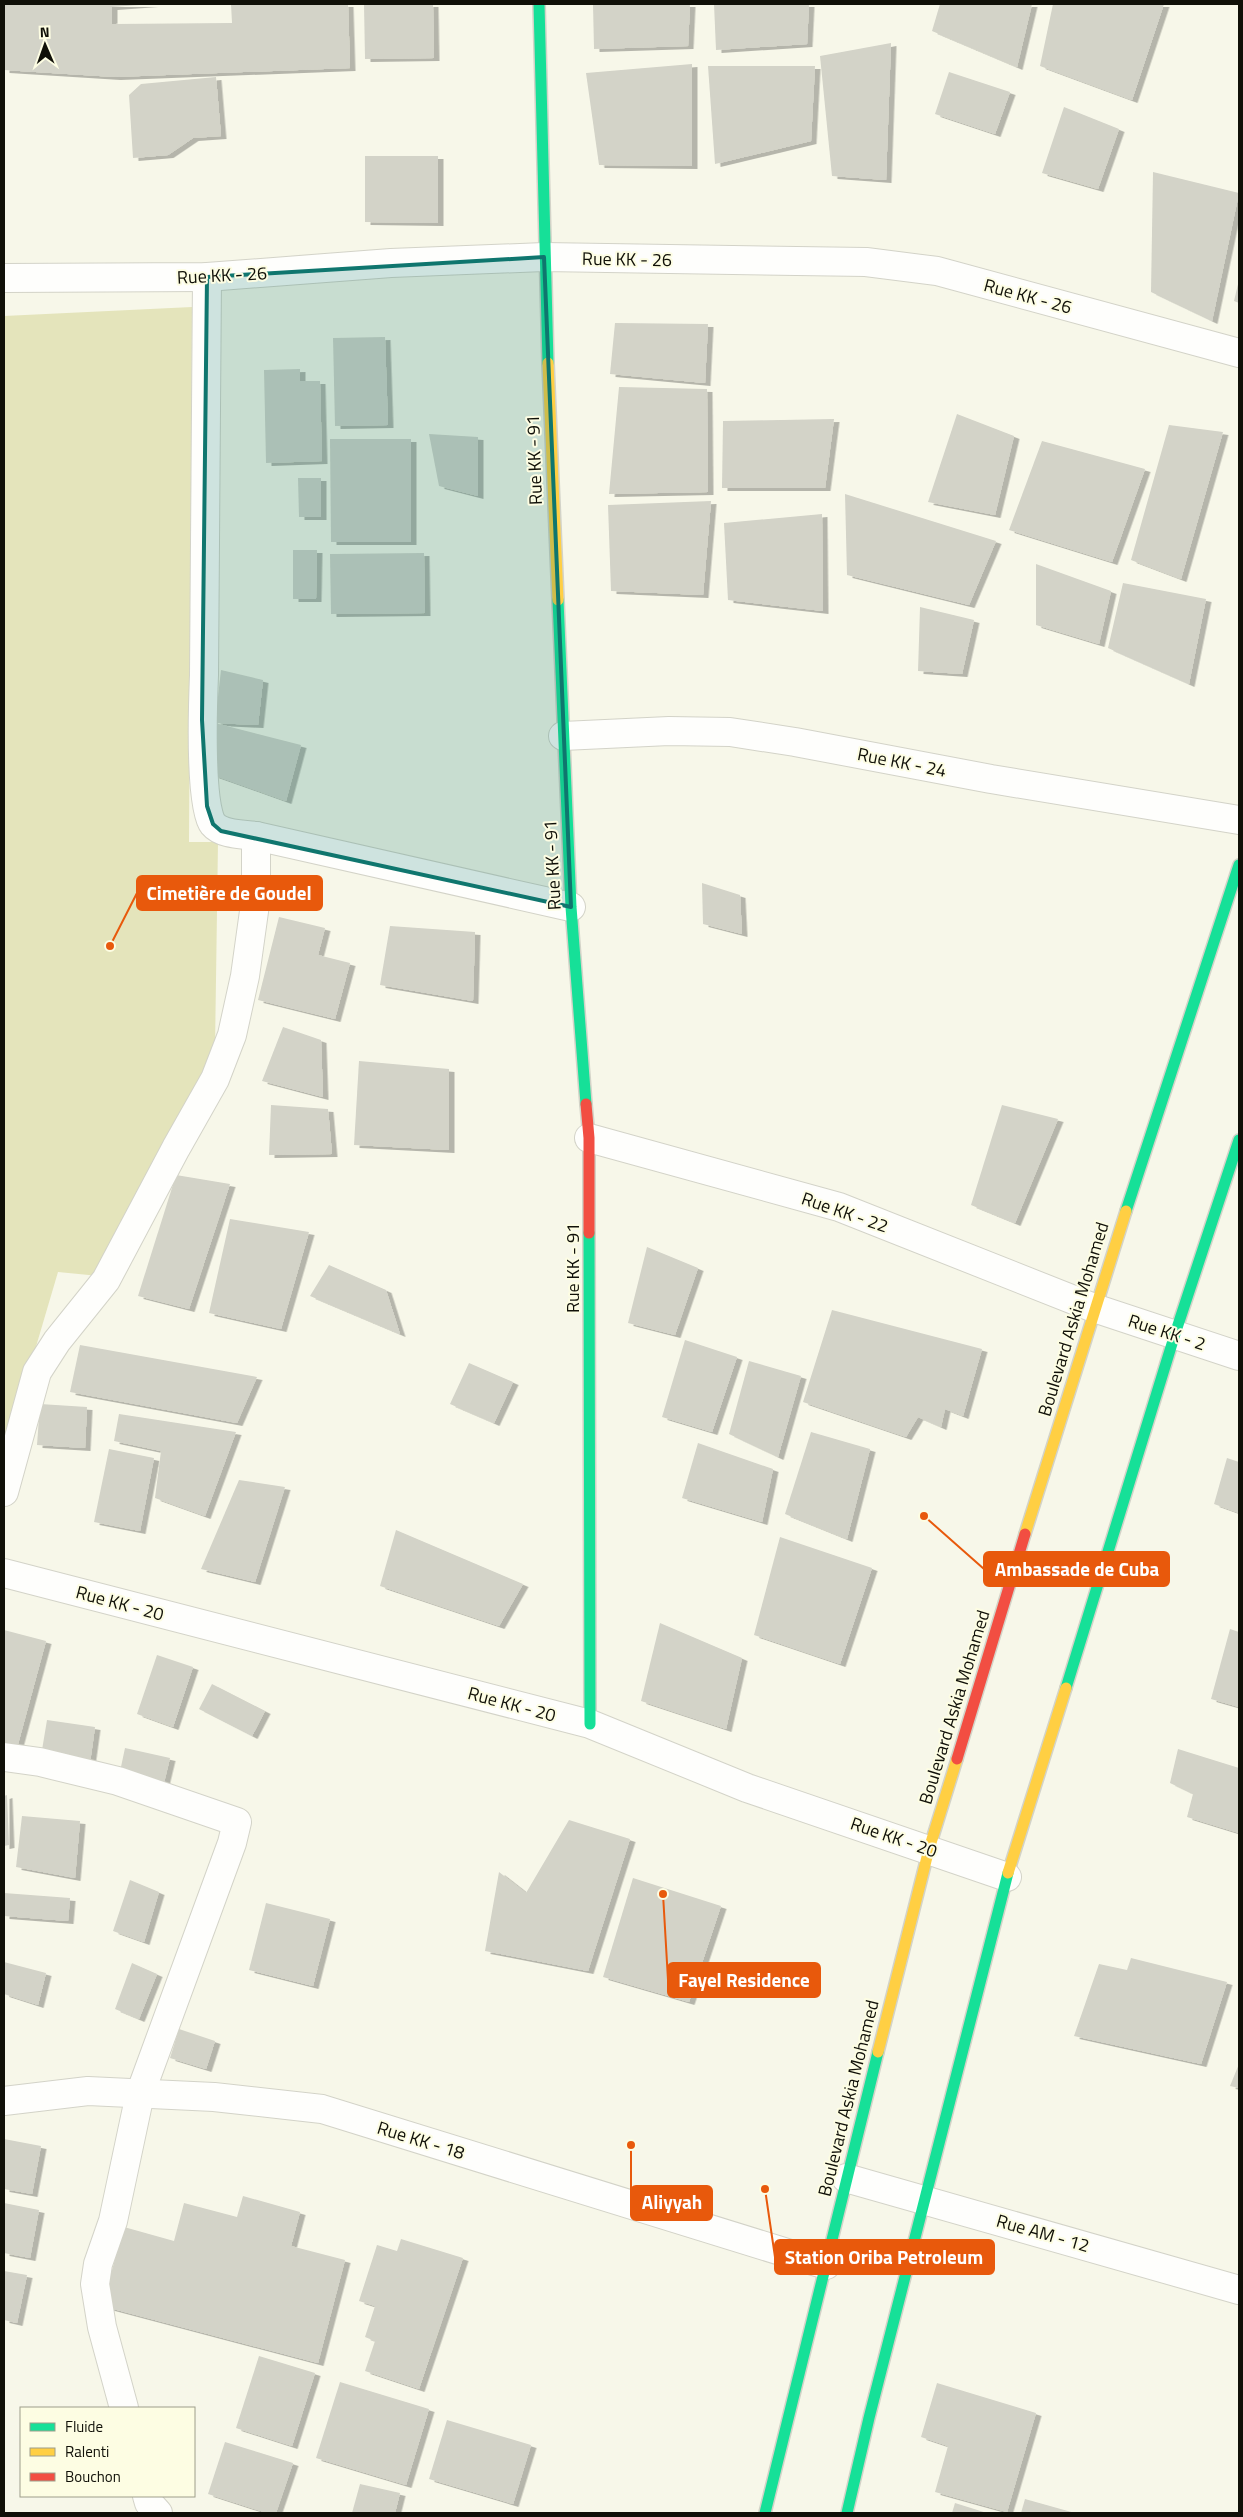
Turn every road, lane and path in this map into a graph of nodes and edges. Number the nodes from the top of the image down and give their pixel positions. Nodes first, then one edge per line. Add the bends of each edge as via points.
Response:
1 (540, 4) edge
2 (544, 257) junction
3 (207, 277) junction
4 (4, 278) edge
5 (1239, 352) edge
6 (562, 736) junction
7 (1239, 820) edge
8 (256, 836) junction
9 (1239, 865) edge
10 (571, 907) junction
11 (589, 1138) junction
12 (1239, 1140) edge
13 (1094, 1308) junction
14 (1175, 1334) junction
15 (1239, 1356) edge
16 (4, 1492) edge
17 (4, 1572) edge
18 (590, 1724) junction
19 (4, 1757) edge
20 (930, 1849) junction
21 (1007, 1877) junction
22 (140, 2094) junction
23 (4, 2101) edge
24 (846, 2178) junction
25 (924, 2200) junction
26 (826, 2265) junction
27 (1239, 2290) edge
28 (124, 2407) edge
29 (147, 2497) edge
30 (158, 2513) edge
31 (765, 2513) edge
32 (847, 2513) edge

1 - 2 main road, Rue KK - 91
2 - 3 street, Rue KK - 26 via 392,263
2 - 5 street, Rue KK - 26 via 866,262 937,271
2 - 6 main road, Rue KK - 91
3 - 4 street, Rue KK - 26
3 - 8 street via 202,720 206,800 209,818 220,831
6 - 7 street, Rue KK - 24 via 730,732
6 - 10 main road, Rue KK - 91
8 - 10 street
8 - 16 street via 256,897 245,976 232,1035 219,1070 106,1280 57,1341 37,1372
9 - 13 main road, Boulevard Askia Mohamed
10 - 11 main road, Rue KK - 91
11 - 13 street, Rue KK - 22 via 839,1207
11 - 18 main road, Rue KK - 91
12 - 14 main road
13 - 14 street, Rue KK - 2
13 - 20 main road, Boulevard Askia Mohamed
14 - 15 street, Rue KK - 2
14 - 21 main road
17 - 18 street, Rue KK - 20
18 - 20 street, Rue KK - 20 via 747,1788
19 - 22 street via 118,1780 237,1822 232,1844
20 - 21 street, Rue KK - 20
20 - 24 main road, Boulevard Askia Mohamed
21 - 25 main road
22 - 23 street, Rue KK - 18 via 88,2091
22 - 26 street, Rue KK - 18 via 214,2097 322,2109
22 - 28 street via 113,2221 98,2264 95,2284 102,2327
24 - 25 street, Rue AM - 12
24 - 26 main road, Boulevard Askia Mohamed
25 - 27 street, Rue AM - 12
25 - 32 main road
26 - 31 main road, Boulevard Askia Mohamed
29 - 30 street via 148,2503

